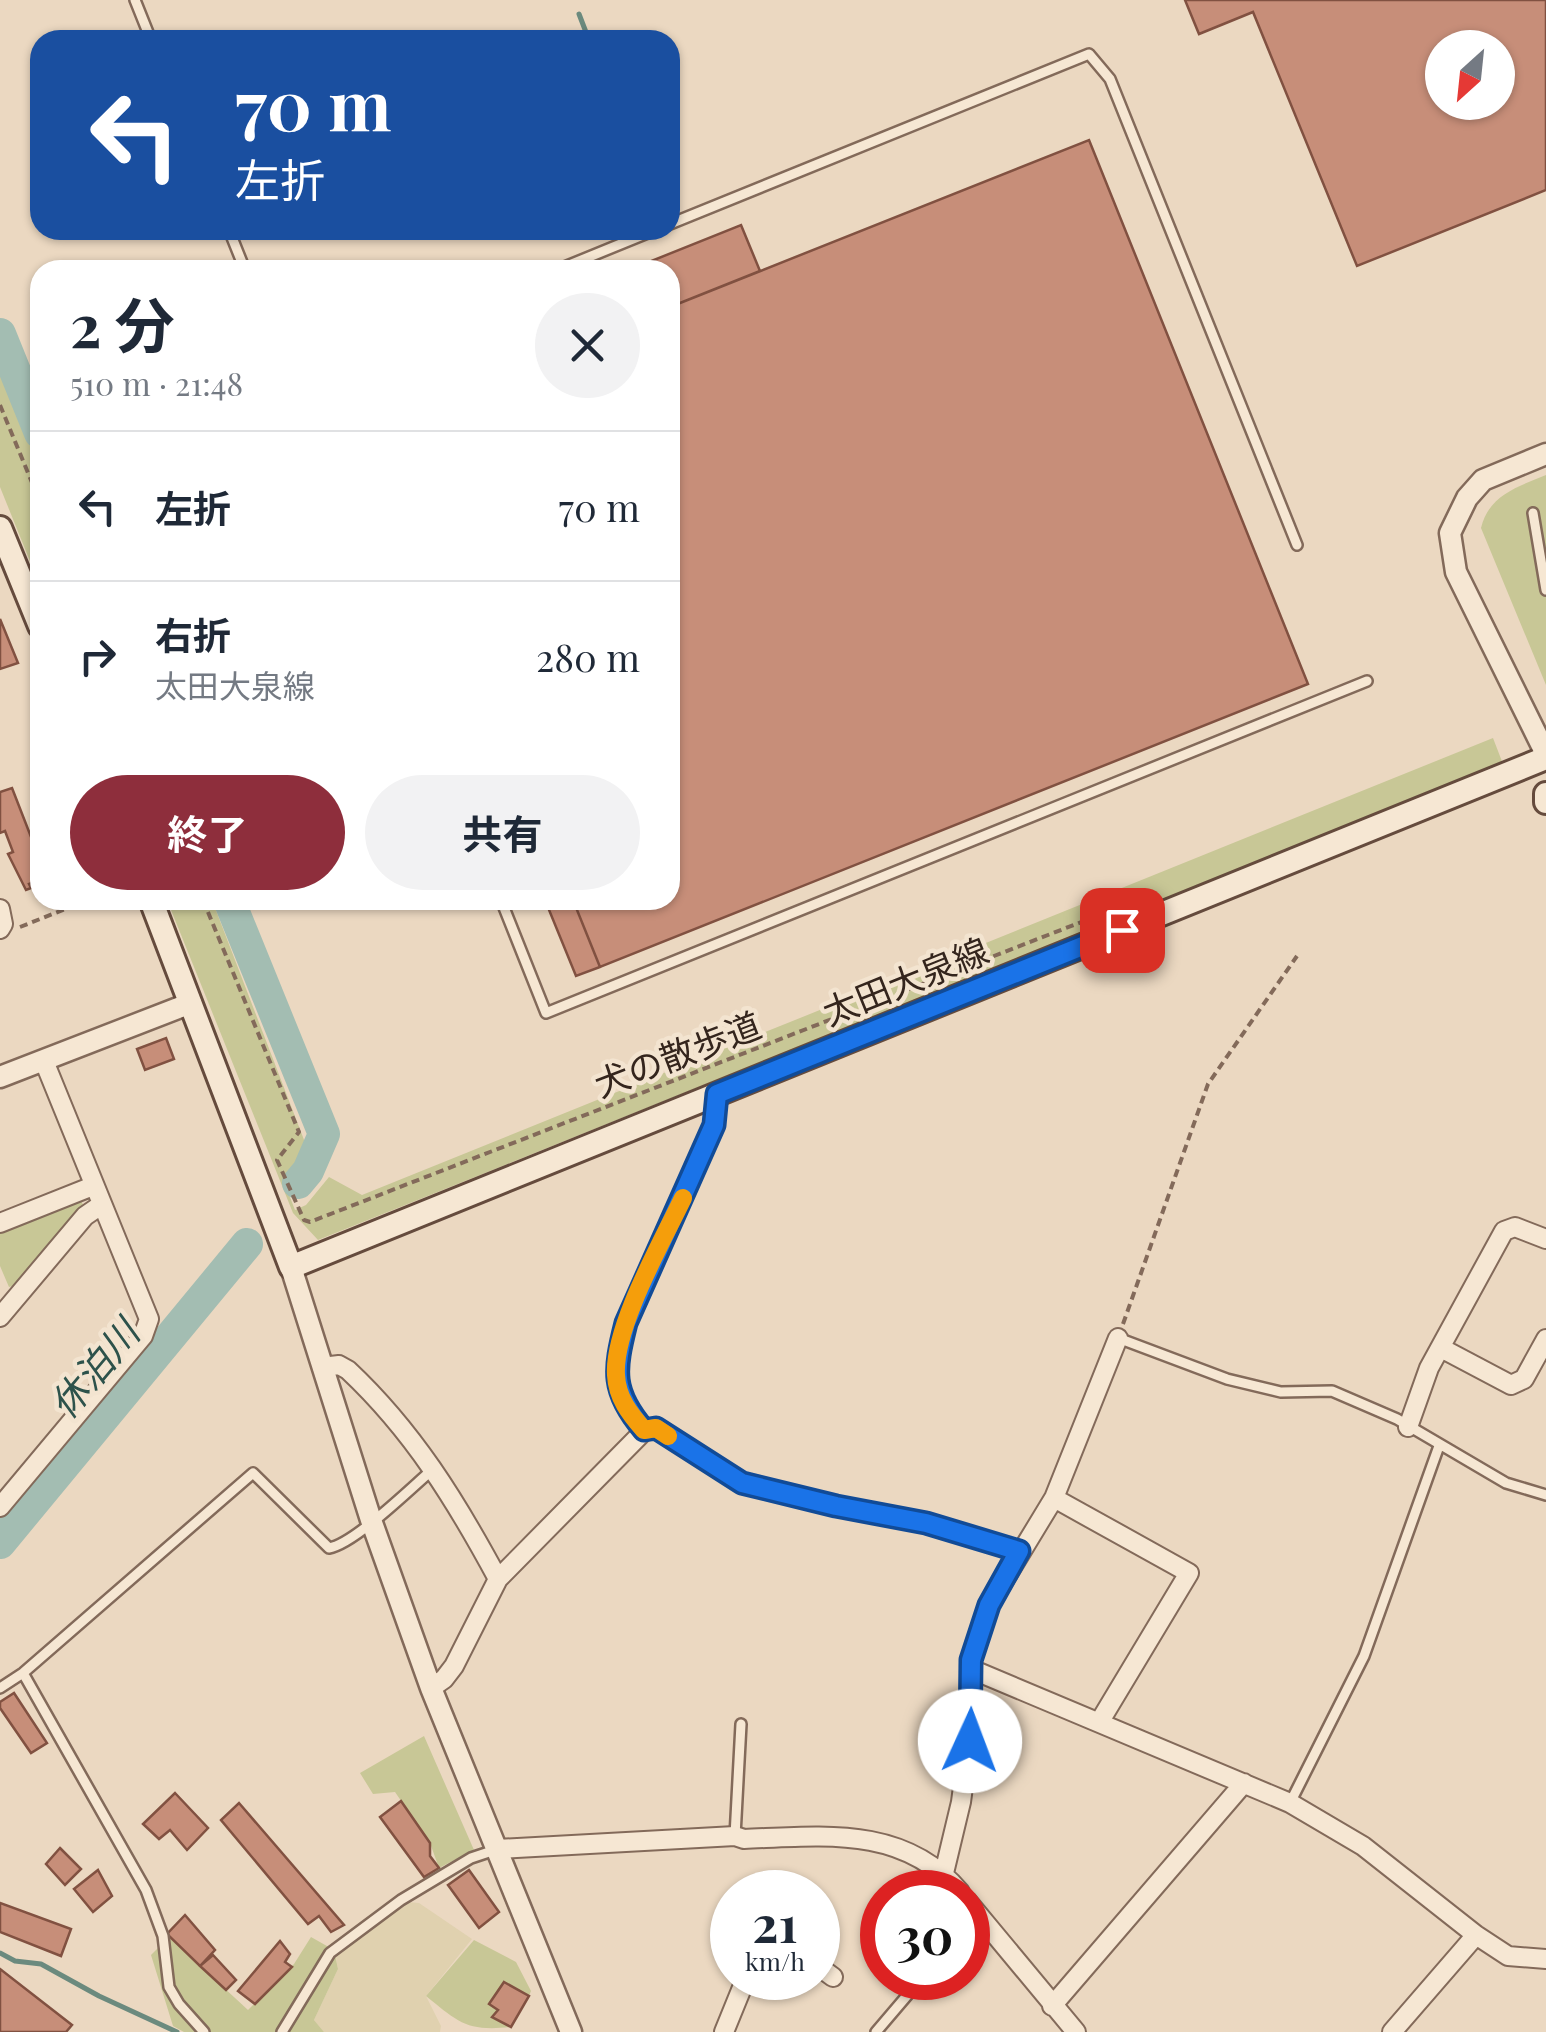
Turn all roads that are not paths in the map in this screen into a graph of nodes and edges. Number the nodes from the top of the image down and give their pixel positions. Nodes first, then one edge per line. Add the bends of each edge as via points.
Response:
1 (135, 0) edge
2 (148, 30) edge
3 (680, 220) edge
4 (631, 240) edge
5 (582, 260) edge
6 (1546, 454) edge
7 (1533, 513) dead end
8 (0, 528) edge
9 (1297, 545) dead end
10 (1546, 590) edge
11 (30, 602) edge
12 (1367, 680) dead end
13 (1546, 756) edge
14 (0, 909) edge
15 (155, 910) edge
16 (504, 910) edge
17 (0, 928) edge
18 (191, 1003) junction
19 (44, 1061) junction
20 (0, 1077) edge
21 (717, 1094) junction
22 (93, 1186) junction
23 (101, 1205) junction
24 (0, 1222) edge
25 (1546, 1239) edge
26 (291, 1267) junction
27 (0, 1286) edge
28 (4, 1312) edge
29 (1118, 1338) joint
30 (1546, 1339) edge
31 (1440, 1348) junction
32 (322, 1367) junction
33 (1408, 1427) junction
34 (644, 1430) junction
35 (1439, 1446) junction
36 (434, 1468) junction
37 (1546, 1495) edge
38 (1054, 1498) junction
39 (0, 1507) edge
40 (371, 1520) junction
41 (1019, 1551) junction
42 (498, 1579) junction
43 (971, 1669) junction
44 (22, 1673) junction
45 (0, 1688) edge
46 (432, 1688) junction
47 (1100, 1721) junction
48 (741, 1724) dead end
49 (1244, 1784) junction
50 (1290, 1803) junction
51 (734, 1836) junction
52 (498, 1849) junction
53 (938, 1870) edge
54 (945, 1870) edge
55 (990, 1933) edge
56 (1476, 1935) junction
57 (1546, 1959) edge
58 (737, 2000) edge
59 (903, 2000) edge
60 (1052, 2006) junction
61 (204, 2032) edge
62 (282, 2032) edge
63 (571, 2032) edge
64 (724, 2032) edge
65 (876, 2032) edge
66 (1076, 2032) edge
67 (1392, 2032) edge

1 - 2 lane
3 - 9 lane via 1088,54 1110,80
4 - 5 lane
6 - 13 street via 1482,480 1450,533 1456,572
7 - 10 lane
8 - 11 main road
12 - 16 lane via 546,1013
13 - 21 main road, 太田大泉線
14 - 17 street
15 - 18 main road
18 - 19 street
18 - 26 main road
19 - 20 street
19 - 22 street
21 - 26 main road, 太田大泉線
21 - 34 lane via 714,1125 620,1349 619,1393
22 - 23 street
22 - 24 street
23 - 28 street
23 - 39 street via 148,1328
25 - 31 street via 1515,1227 1504,1231
26 - 32 street
27 - 28 street
29 - 33 lane via 1281,1392 1332,1391
29 - 38 street
30 - 31 street via 1524,1379 1511,1385
31 - 33 street
32 - 36 street via 348,1370
32 - 40 street
33 - 35 lane
34 - 41 street via 656,1428 742,1483 926,1523
34 - 42 street
35 - 37 lane via 1506,1484
35 - 50 lane via 1364,1656
36 - 40 lane
36 - 42 street
38 - 41 street
38 - 47 street via 1189,1573
40 - 44 lane via 328,1548 253,1474
40 - 46 street
41 - 43 street via 989,1605
42 - 46 street via 454,1666
43 - 47 street
43 - 54 street via 970,1741
44 - 45 lane
44 - 61 lane via 139,1876 163,1936 169,1987
46 - 52 street
47 - 49 street
48 - 51 lane
49 - 50 street
49 - 60 street
50 - 56 street via 1363,1846
51 - 52 street
51 - 53 street via 844,1835 889,1845
52 - 62 lane via 401,1900 330,1953
52 - 63 street
55 - 60 street
56 - 57 street via 1508,1956
56 - 67 street
58 - 64 street
59 - 65 lane
60 - 66 street

